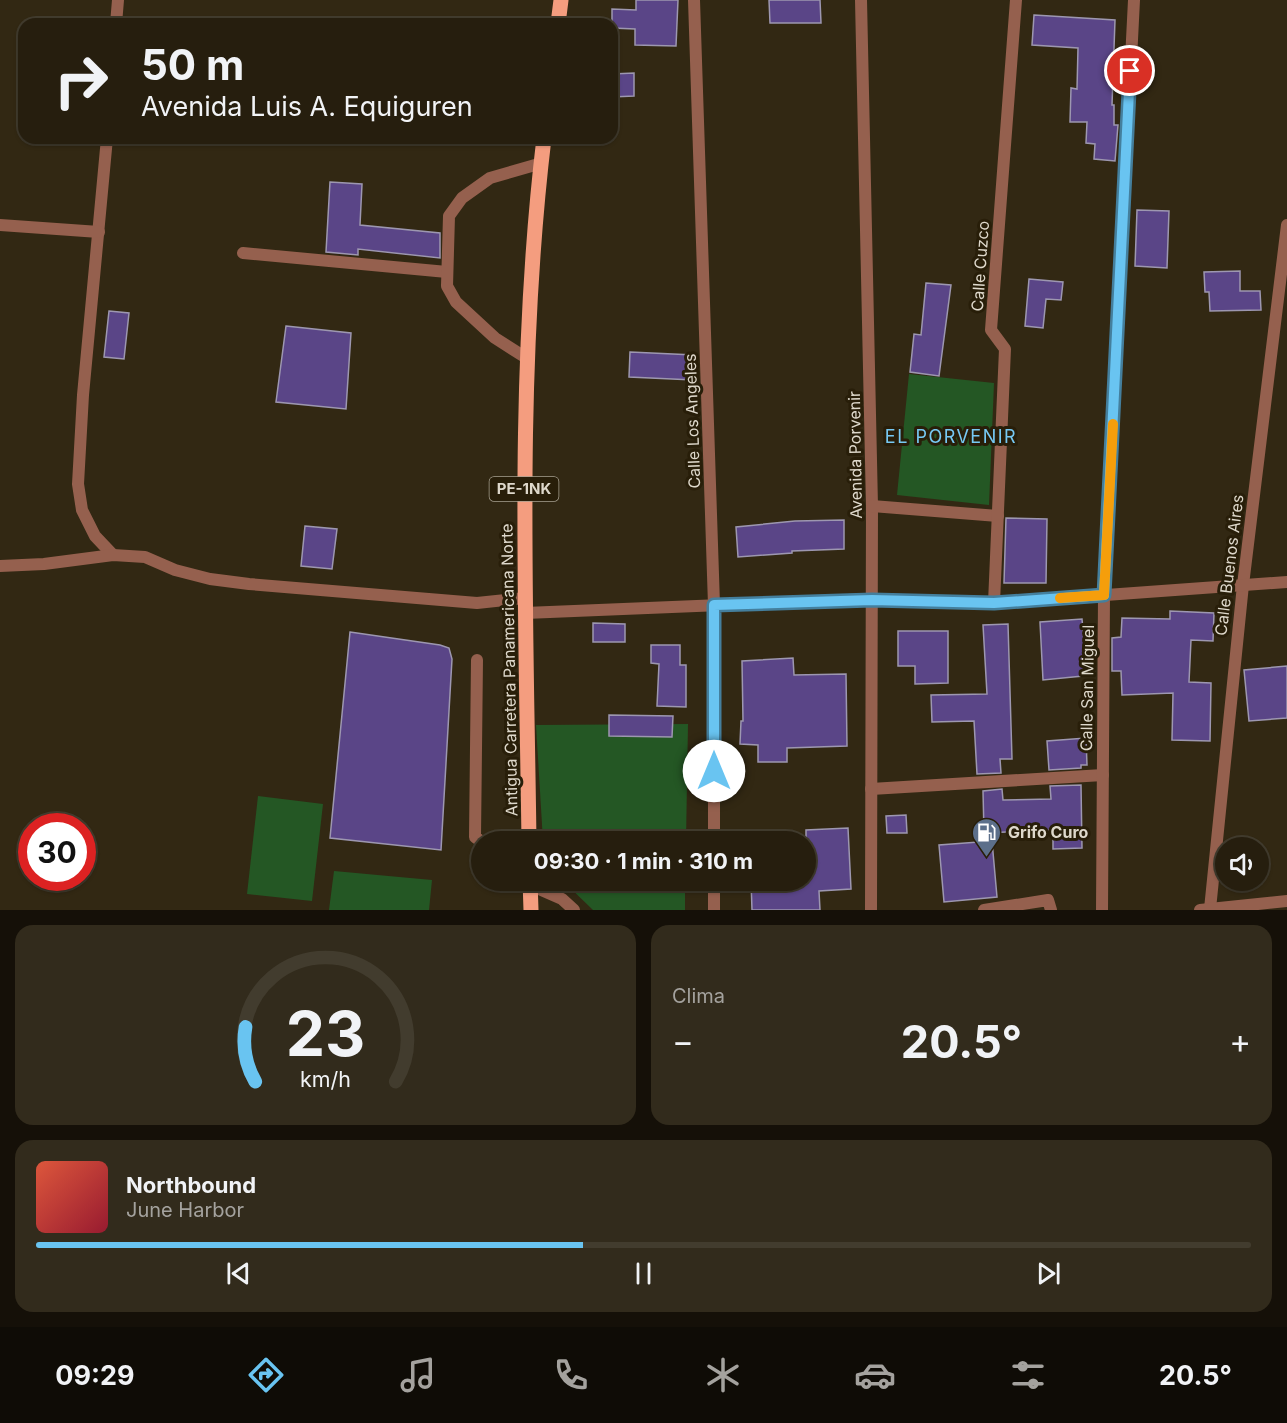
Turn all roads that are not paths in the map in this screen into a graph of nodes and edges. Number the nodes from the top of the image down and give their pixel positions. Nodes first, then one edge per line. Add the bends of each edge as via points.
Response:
1 (118, 0) edge
2 (561, 0) edge
3 (694, 0) edge
4 (861, 0) edge
5 (1016, 0) edge
6 (1134, 0) edge
7 (116, 18) edge
8 (559, 18) edge
9 (106, 144) edge
10 (544, 144) edge
11 (542, 163) junction
12 (0, 225) edge
13 (1287, 225) edge
14 (99, 232) junction
15 (243, 253) dead end
16 (447, 272) junction
17 (528, 359) junction
18 (873, 506) junction
19 (998, 516) junction
20 (113, 555) junction
21 (0, 566) edge
22 (1287, 582) edge
23 (1243, 585) junction
24 (1104, 595) junction
25 (872, 600) junction
26 (994, 603) junction
27 (525, 605) junction
28 (714, 605) junction
29 (477, 660) dead end
30 (1103, 775) junction
31 (871, 789) junction
32 (475, 831) edge
33 (529, 831) edge
34 (714, 831) edge
35 (530, 891) edge
36 (546, 891) edge
37 (714, 891) edge
38 (1287, 901) edge
39 (531, 910) edge
40 (574, 910) edge
41 (714, 910) edge
42 (871, 910) edge
43 (984, 910) edge
44 (1051, 910) edge
45 (1102, 910) edge
46 (1205, 910) edge

1 - 7 street
2 - 8 main road
3 - 28 street, Calle Los Angeles
4 - 18 street, Avenida Porvenir
5 - 19 street, Calle Cuzco via 991,330 1005,349
6 - 24 street, Calle San Miguel
9 - 14 street
10 - 11 main road, Antigua Carretera Panamericana Norte / PE-1NK
11 - 16 street via 490,178 462,198 449,216
11 - 17 main road, Antigua Carretera Panamericana Norte / PE-1NK
12 - 14 street
13 - 23 street, Calle Buenos Aires
14 - 20 street via 78,484 82,510 95,536
15 - 16 street
16 - 17 street via 447,286 456,302 495,338
17 - 27 main road, Antigua Carretera Panamericana Norte / PE-1NK via 524,438
18 - 19 street
18 - 25 street, Avenida Porvenir
19 - 26 street, Calle Cuzco
20 - 21 street
20 - 27 street via 144,557 175,570 249,584
22 - 23 street
23 - 24 street
23 - 46 street, Calle Buenos Aires
24 - 26 street
24 - 30 street, Calle San Miguel
25 - 26 street
25 - 28 street
25 - 31 street, Avenida Porvenir
27 - 28 street
27 - 33 main road, Antigua Carretera Panamericana Norte / PE-1NK
28 - 34 street, Calle Los Angeles
29 - 32 street
30 - 31 street
30 - 45 street, Calle San Miguel
31 - 42 street, Avenida Porvenir
35 - 39 main road
36 - 40 street
37 - 41 street
38 - 46 street
43 - 44 street via 1048,900

